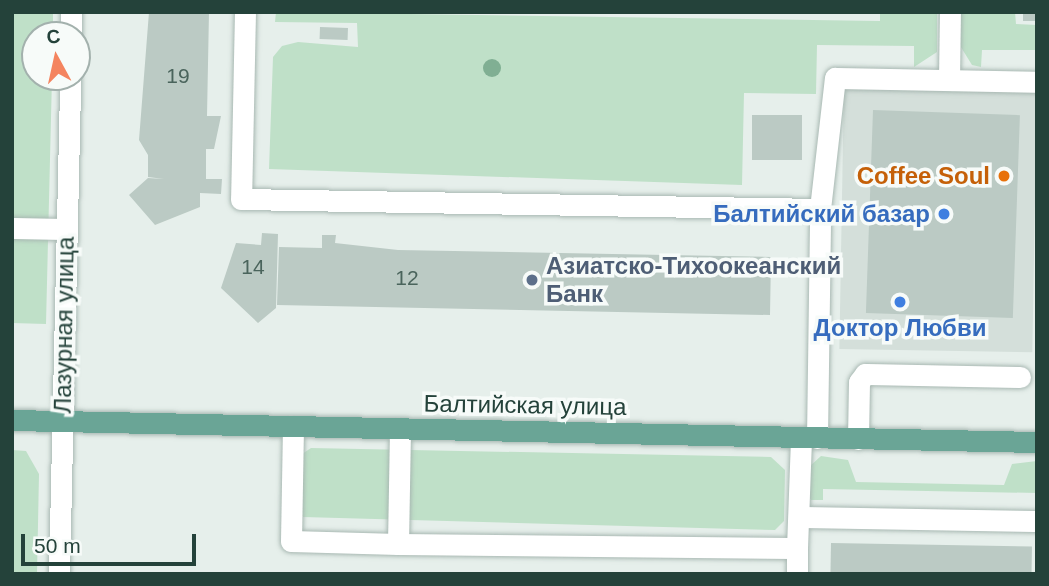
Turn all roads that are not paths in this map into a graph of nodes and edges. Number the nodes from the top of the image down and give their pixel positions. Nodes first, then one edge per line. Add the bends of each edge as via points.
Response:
1 (245, 12) edge
2 (950, 12) edge
3 (948, 80) junction
4 (1037, 82) edge
5 (70, 91) edge
6 (820, 209) junction
7 (12, 228) edge
8 (66, 229) junction
9 (1020, 377) dead end
10 (12, 420) edge
11 (62, 422) junction
12 (293, 426) junction
13 (400, 428) junction
14 (808, 437) junction
15 (858, 439) junction
16 (1037, 442) edge
17 (799, 517) junction
18 (1037, 521) edge
19 (398, 544) junction
20 (797, 548) junction
21 (59, 574) edge
22 (797, 574) edge

1 - 6 street via 241,199
2 - 3 street
3 - 4 street
3 - 6 street via 835,78
5 - 8 street, Лазурная улица
6 - 14 street
7 - 8 street
8 - 11 street, Лазурная улица
9 - 15 street via 865,374 859,382
10 - 11 main road, Балтийская улица
11 - 12 main road, Балтийская улица
11 - 21 street, Лазурная улица
12 - 13 main road, Балтийская улица
12 - 19 street via 291,541
13 - 14 main road, Балтийская улица
13 - 19 street
14 - 15 main road, Балтийская улица
14 - 17 street
15 - 16 main road, Балтийская улица
17 - 18 street
17 - 20 street
19 - 20 street
20 - 22 street

